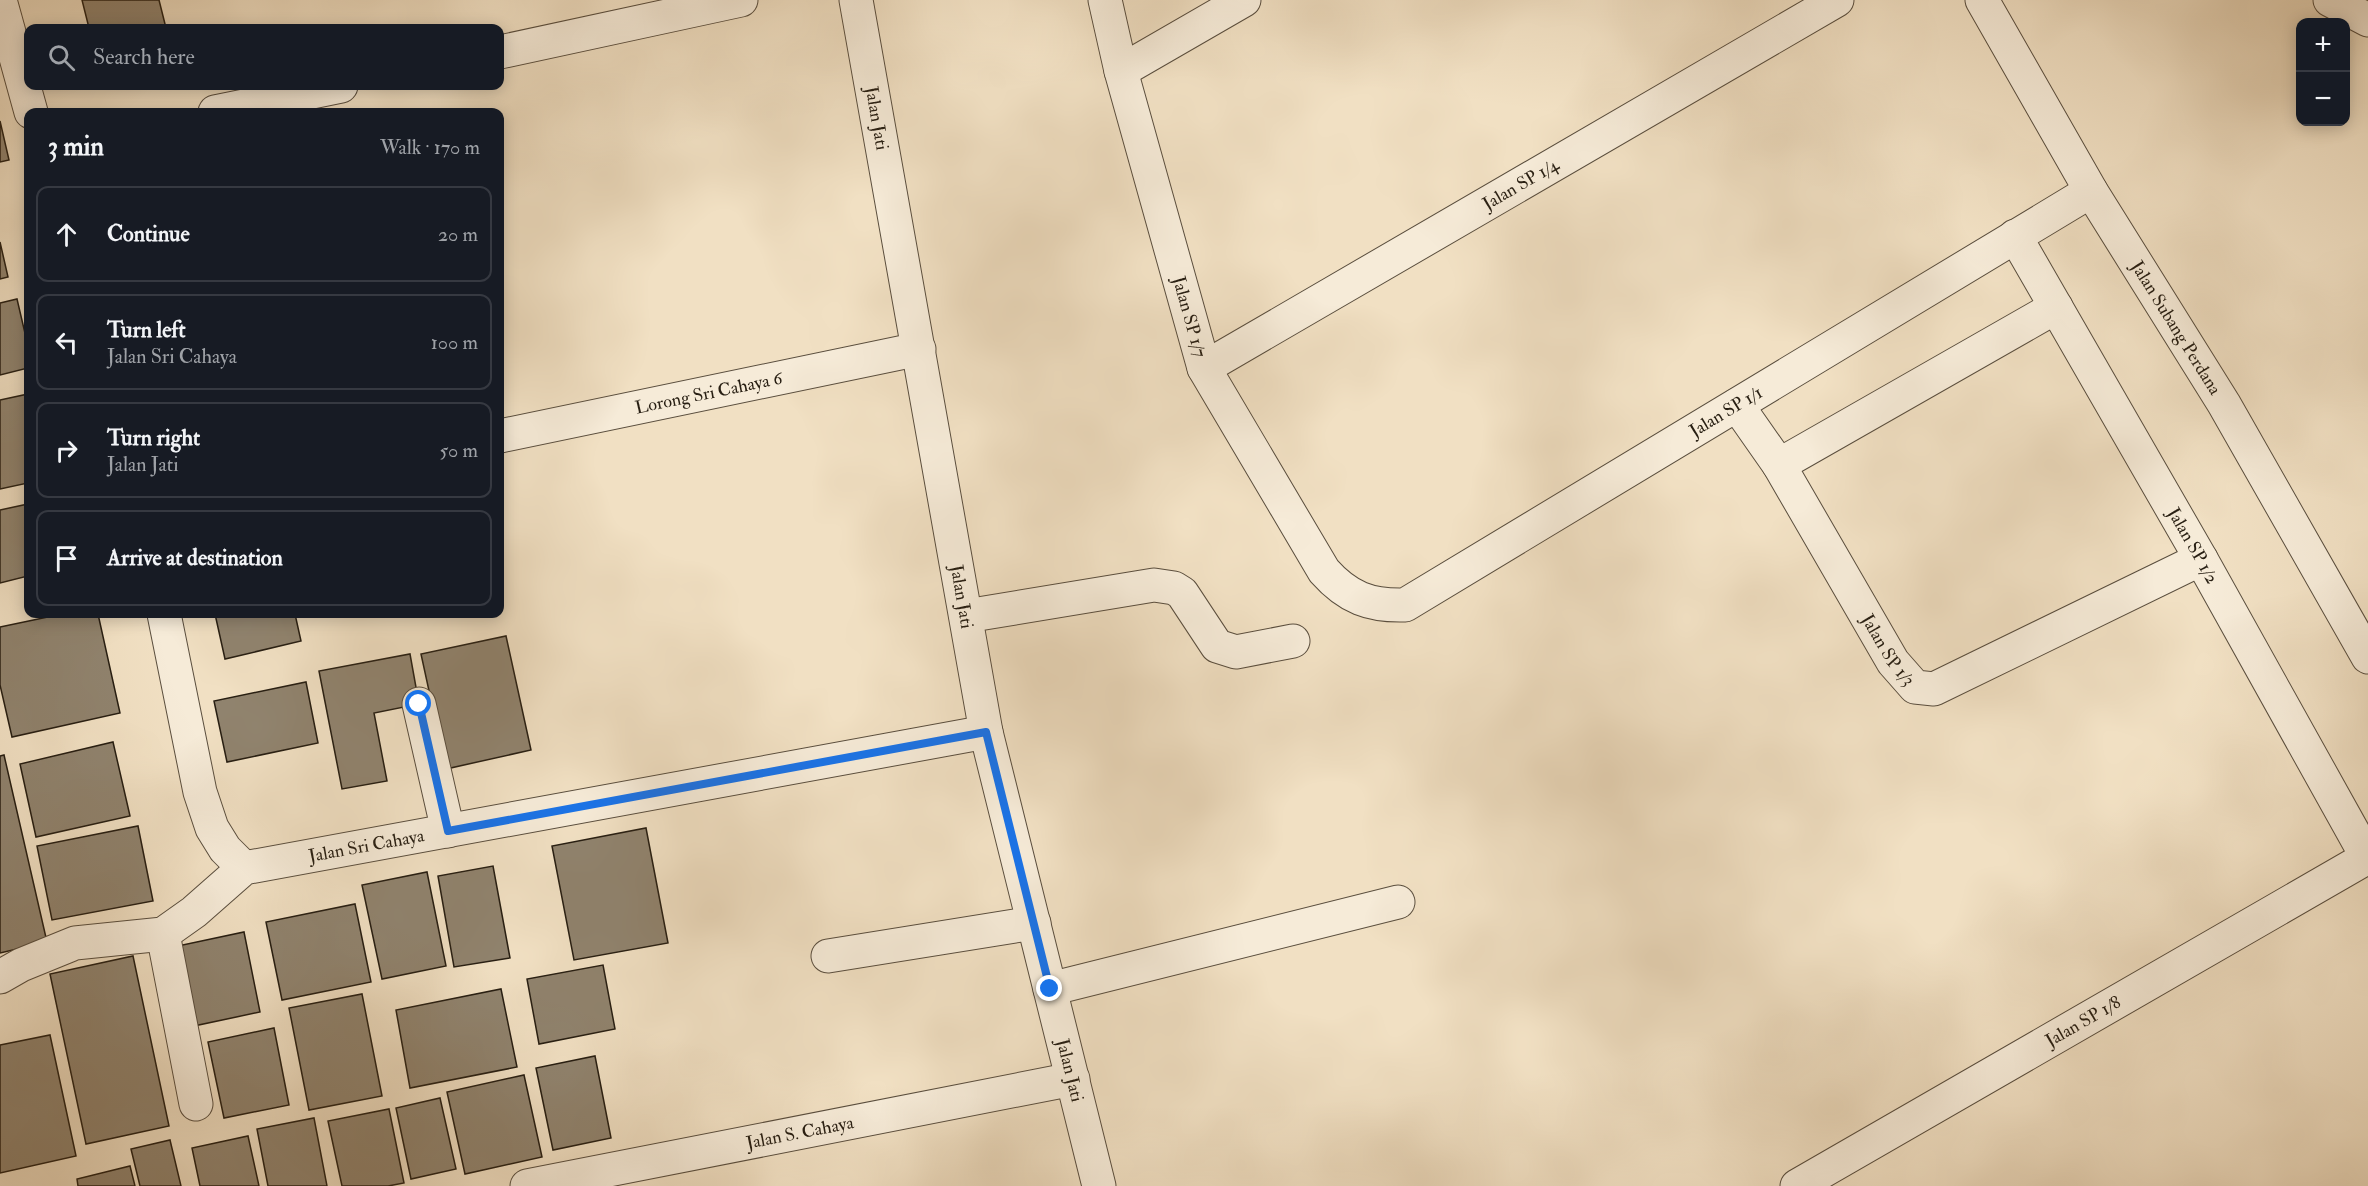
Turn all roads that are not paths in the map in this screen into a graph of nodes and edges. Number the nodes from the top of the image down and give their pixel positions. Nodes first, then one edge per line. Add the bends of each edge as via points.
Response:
1 (0, 0) edge
2 (741, 0) edge
3 (856, 0) edge
4 (1105, 0) edge
5 (1244, 0) edge
6 (1837, 0) edge
7 (1982, 0) edge
8 (2330, 0) edge
9 (2368, 20) edge
10 (504, 51) edge
11 (1121, 70) junction
12 (24, 87) edge
13 (25, 90) edge
14 (322, 90) edge
15 (30, 108) edge
16 (234, 108) edge
17 (2091, 191) junction
18 (2015, 236) junction
19 (2056, 307) junction
20 (919, 349) junction
21 (1204, 368) junction
22 (1737, 405) junction
23 (504, 435) edge
24 (1779, 465) junction
25 (2201, 559) junction
26 (1355, 596) joint
27 (966, 616) junction
28 (165, 618) edge
29 (1293, 641) dead end
30 (2368, 657) edge
31 (419, 704) dead end
32 (986, 732) junction
33 (448, 831) junction
34 (2367, 857) edge
35 (244, 868) junction
36 (1398, 902) dead end
37 (1034, 923) junction
38 (163, 933) junction
39 (828, 956) dead end
40 (0, 977) edge
41 (1050, 989) junction
42 (1072, 1079) junction
43 (196, 1104) dead end
44 (527, 1186) edge
45 (1099, 1186) edge
46 (1797, 1186) edge

1 - 12 street
2 - 10 street
3 - 20 street, Jalan Jati
4 - 11 street, Jalan SP 1/7
5 - 11 street
6 - 21 street, Jalan SP 1/4
7 - 17 street, Jalan Subang Perdana
8 - 9 street
11 - 21 street, Jalan SP 1/7
13 - 15 street
14 - 16 street
17 - 18 street, Jalan SP 1/1
17 - 30 street, Jalan Subang Perdana via 2224,404
18 - 19 street, Jalan SP 1/2
18 - 22 street, Jalan SP 1/1
19 - 24 street
19 - 25 street, Jalan SP 1/2
20 - 23 street, Lorong Sri Cahaya 6
20 - 27 street, Jalan Jati
21 - 26 street, Jalan SP 1/7 via 1324,571 1337,586
22 - 24 street, Jalan SP 1/3
22 - 26 street, Jalan SP 1/1 via 1405,605 1378,606
24 - 25 street, Jalan SP 1/3 via 1893,662 1915,687 1934,689
25 - 34 street, Jalan SP 1/2
27 - 29 street via 1154,585 1182,593 1217,646 1236,652
27 - 32 street, Jalan Jati
28 - 35 street via 200,792 212,828
31 - 33 street
32 - 33 street, Jalan Sri Cahaya
32 - 37 street, Jalan Jati
33 - 35 street, Jalan Sri Cahaya
34 - 46 street, Jalan SP 1/8
35 - 38 street via 194,912
36 - 41 street
37 - 39 street
37 - 41 street, Jalan Jati
38 - 40 street via 75,943
38 - 43 street
41 - 42 street, Jalan Jati
42 - 44 street, Jalan S. Cahaya
42 - 45 street, Jalan Jati

